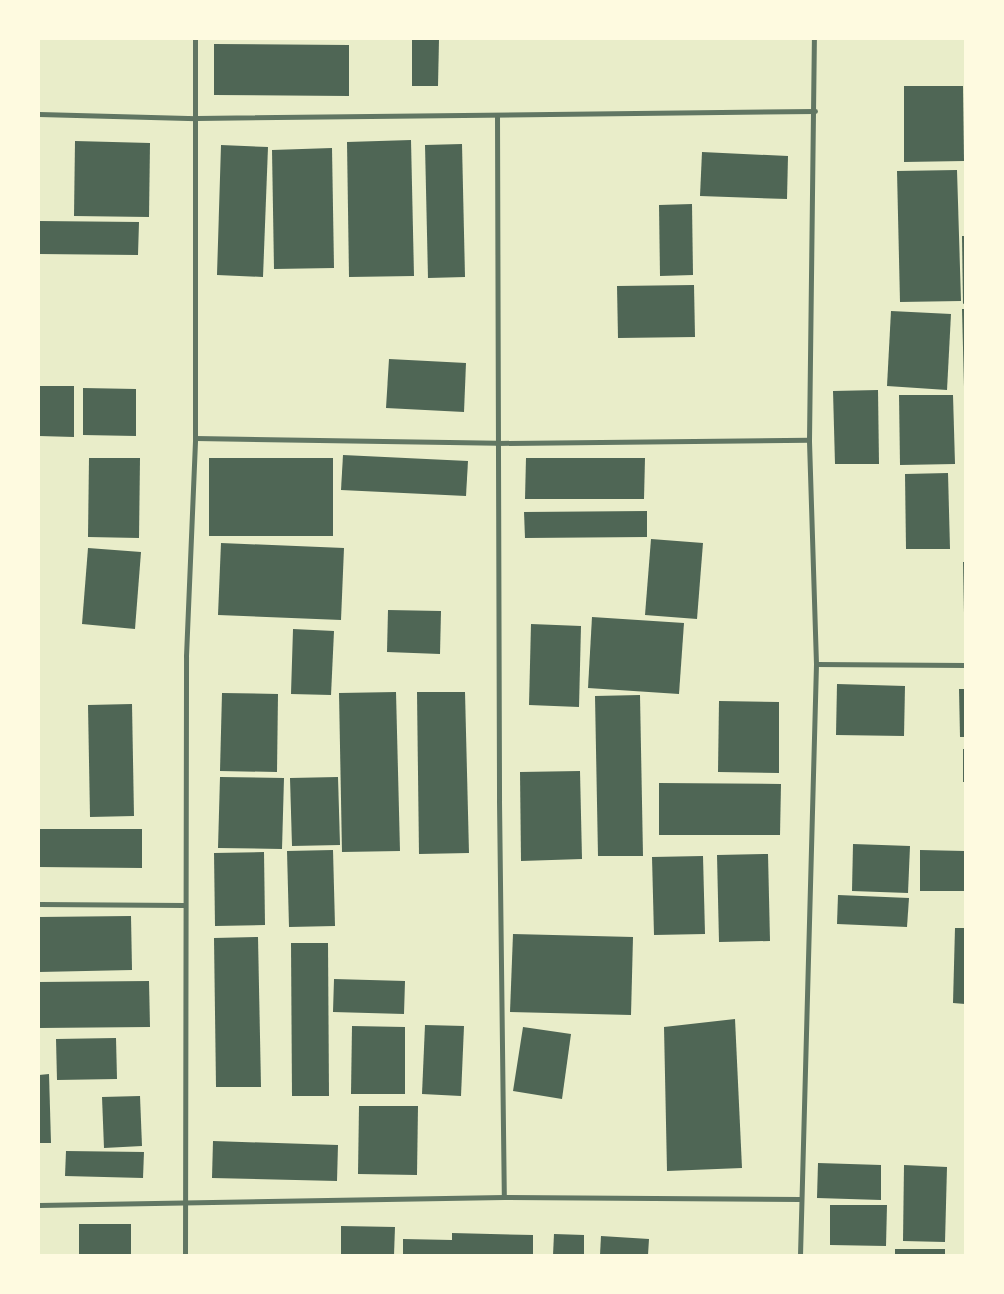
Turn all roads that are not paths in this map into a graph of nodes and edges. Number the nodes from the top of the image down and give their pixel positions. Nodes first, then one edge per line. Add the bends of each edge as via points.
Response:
1 (195, 39) edge
2 (814, 39) edge
3 (815, 111) junction
4 (39, 114) edge
5 (497, 115) junction
6 (197, 118) junction
7 (195, 438) junction
8 (809, 440) junction
9 (497, 442) junction
10 (816, 664) junction
11 (965, 665) edge
12 (39, 904) edge
13 (184, 905) junction
14 (504, 1197) junction
15 (800, 1199) junction
16 (185, 1203) junction
17 (39, 1205) edge
18 (185, 1255) edge
19 (800, 1255) edge

1 - 6 street
2 - 3 street
3 - 5 street
3 - 8 street
4 - 6 street
5 - 6 street
5 - 9 street
6 - 7 street
7 - 9 street
7 - 13 street via 186,656
8 - 9 street
8 - 10 street
9 - 14 street
10 - 11 street
10 - 15 street
12 - 13 street
13 - 16 street
14 - 15 street
14 - 16 street
15 - 19 street
16 - 17 street
16 - 18 street

